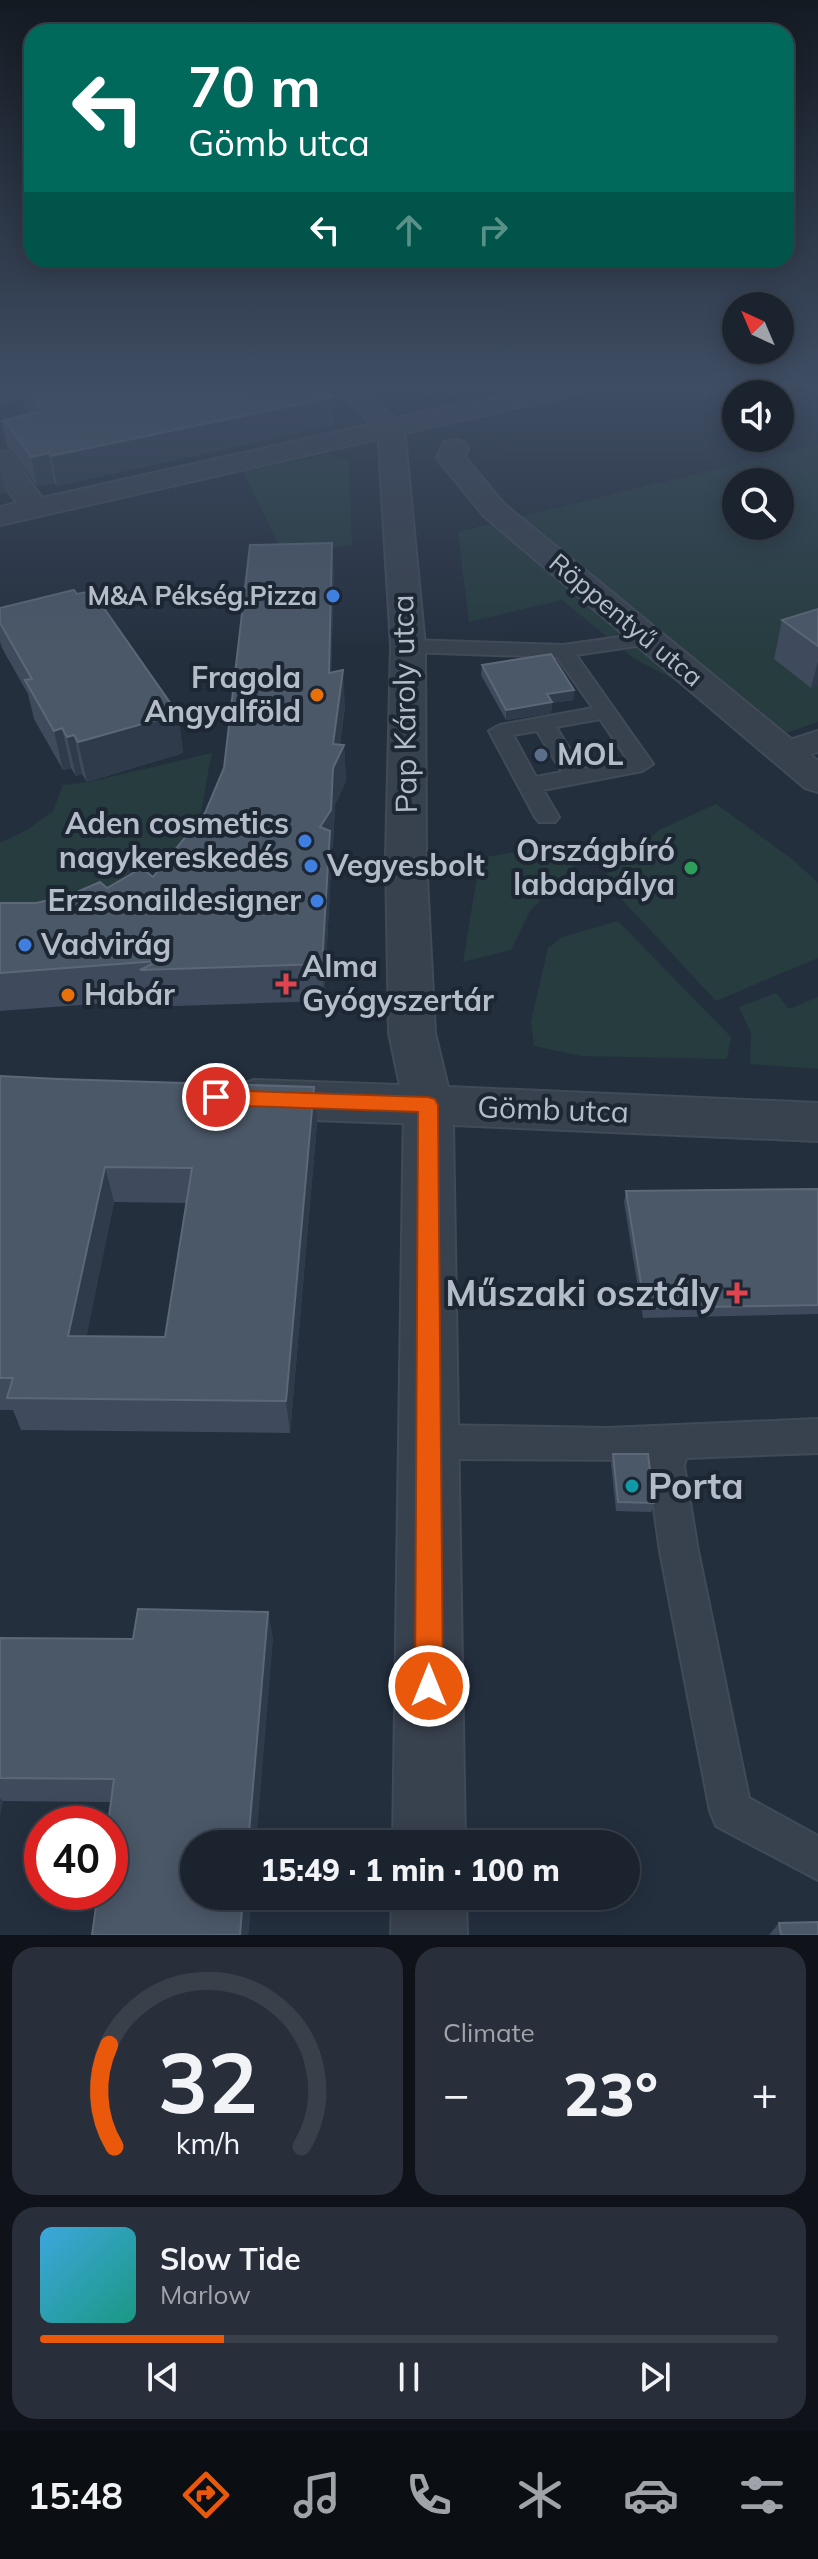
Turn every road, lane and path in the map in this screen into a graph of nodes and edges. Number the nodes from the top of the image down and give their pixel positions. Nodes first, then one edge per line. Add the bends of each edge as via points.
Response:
1 (10, 473) edge
2 (184, 473) edge
3 (395, 473) edge
4 (464, 473) edge
5 (34, 507) junction
6 (0, 516) edge
7 (649, 639) junction
8 (408, 646) junction
9 (563, 651) junction
10 (606, 712) junction
11 (543, 724) junction
12 (818, 741) edge
13 (785, 752) junction
14 (576, 777) junction
15 (818, 780) edge
16 (532, 785) junction
17 (547, 817) dead end
18 (216, 1097) edge
19 (428, 1105) junction
20 (818, 1122) edge
21 (818, 1436) edge
22 (429, 1442) junction
23 (673, 1442) junction
24 (429, 1830) edge
25 (818, 1859) edge
26 (429, 1910) edge
27 (429, 1935) edge

1 - 5 street
2 - 5 street
3 - 8 street, Pap Károly utca
4 - 7 street, Röppentyű utca via 494,510
5 - 6 street
7 - 9 lane
7 - 13 street, Röppentyű utca
8 - 9 lane
8 - 19 street, Pap Károly utca via 406,859 412,1033
9 - 10 lane
10 - 11 lane
10 - 14 lane via 642,764
11 - 14 lane
11 - 16 lane via 500,731
12 - 13 street
13 - 15 street, Röppentyű utca
14 - 16 lane
16 - 17 lane
18 - 19 street, Gömb utca
19 - 20 street, Gömb utca
19 - 22 street, Pap Károly utca
21 - 23 lane
22 - 23 lane
22 - 24 street, Pap Károly utca
23 - 25 lane via 666,1466 679,1551 731,1811
26 - 27 street

